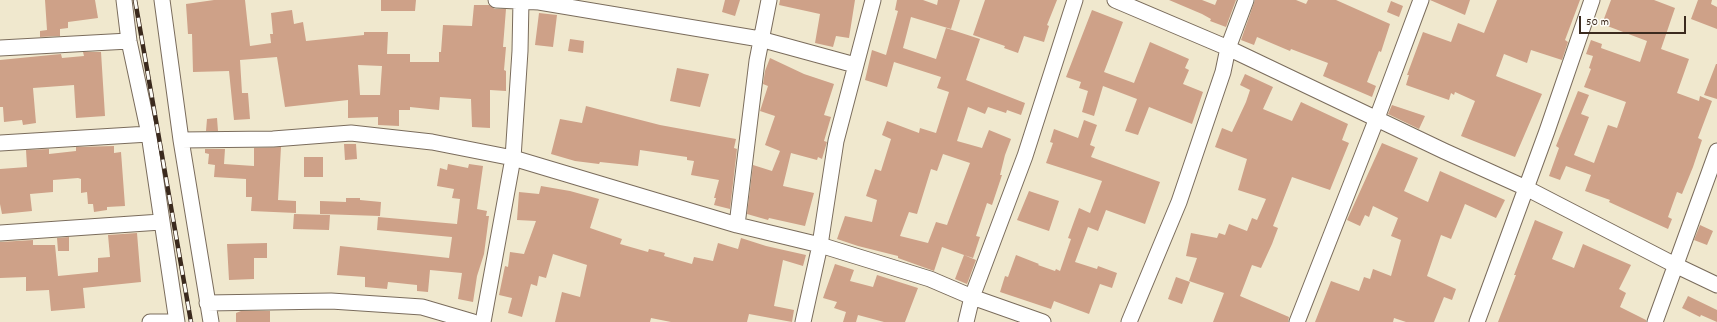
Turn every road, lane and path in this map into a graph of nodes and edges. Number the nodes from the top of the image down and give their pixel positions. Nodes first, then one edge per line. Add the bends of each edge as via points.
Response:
1 (124, 0) edge
2 (162, 0) edge
3 (496, 0) edge
4 (769, 0) edge
5 (873, 0) edge
6 (1075, 0) edge
7 (1115, 0) edge
8 (1246, 0) edge
9 (1421, 0) edge
10 (1592, 0) edge
11 (521, 1) edge
12 (760, 39) junction
13 (129, 41) junction
14 (0, 48) edge
15 (1228, 48) junction
16 (855, 65) junction
17 (1377, 118) junction
18 (149, 134) junction
19 (182, 140) junction
20 (0, 143) edge
21 (1717, 151) edge
22 (513, 158) junction
23 (1526, 188) junction
24 (161, 222) junction
25 (737, 225) junction
26 (0, 233) edge
27 (820, 245) junction
28 (1675, 266) junction
29 (1717, 285) edge
30 (972, 297) junction
31 (207, 303) junction
32 (150, 322) edge
33 (177, 322) edge
34 (211, 322) edge
35 (473, 322) edge
36 (483, 322) edge
37 (803, 322) edge
38 (966, 322) edge
39 (1043, 322) edge
40 (1129, 322) edge
41 (1298, 322) edge
42 (1477, 322) edge
43 (1655, 322) edge

1 - 13 street
2 - 19 street
3 - 11 street
4 - 12 street
5 - 16 street
6 - 30 street via 1025,156
7 - 15 street
8 - 15 street
9 - 17 street
10 - 23 street
11 - 12 street
11 - 22 street
12 - 16 street
12 - 25 street
13 - 14 street
13 - 18 street
15 - 17 street
15 - 40 street via 1223,72 1179,202
16 - 27 street via 836,141
17 - 23 street via 1444,152
17 - 41 street
18 - 20 street
18 - 24 street
19 - 22 street via 273,139 351,133 432,142
19 - 31 street
21 - 28 street
22 - 25 street
22 - 36 street
23 - 28 street
23 - 42 street
24 - 26 street
24 - 33 street
25 - 27 street
27 - 30 street via 930,279
27 - 37 street
28 - 29 street
28 - 43 street
30 - 38 street
30 - 39 street
31 - 34 street
31 - 35 street via 331,301 422,307
32 - 33 street

